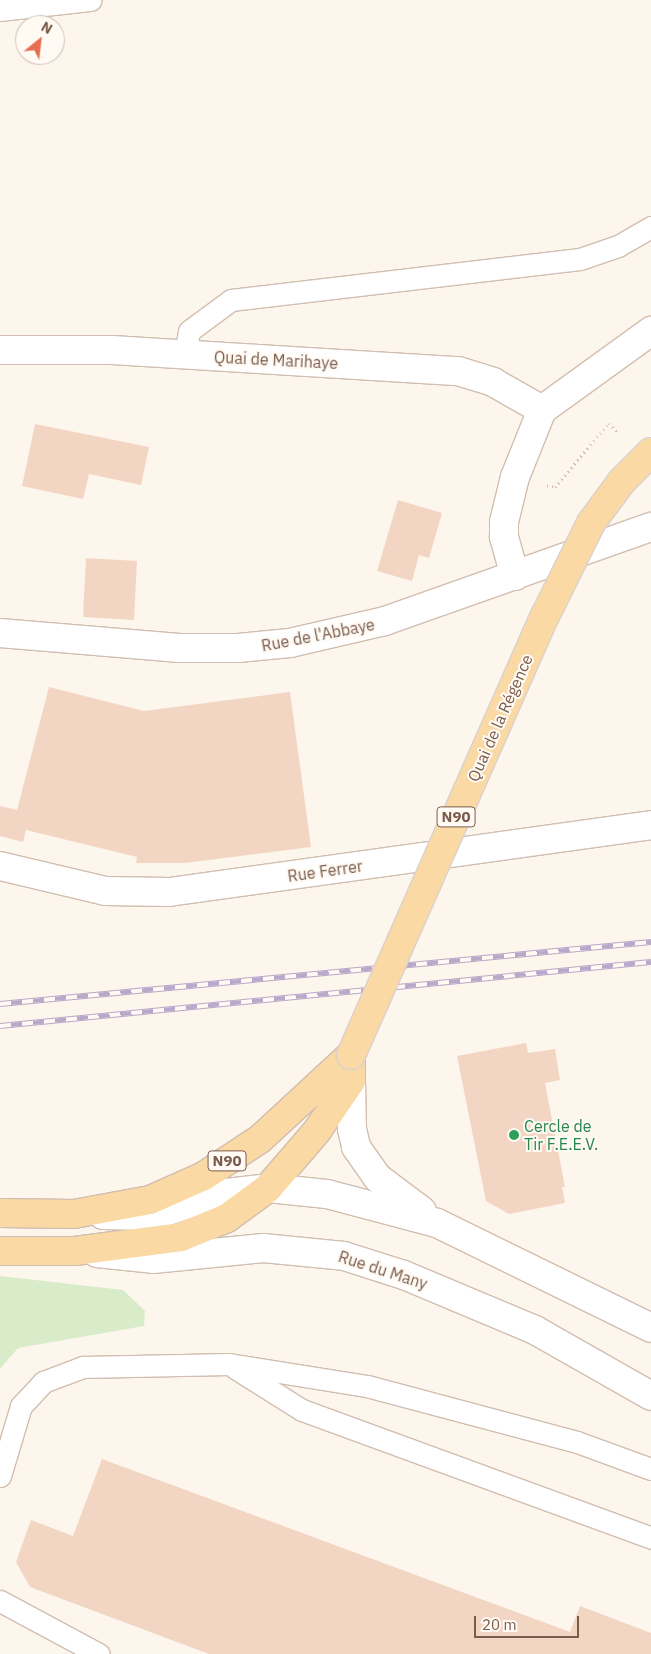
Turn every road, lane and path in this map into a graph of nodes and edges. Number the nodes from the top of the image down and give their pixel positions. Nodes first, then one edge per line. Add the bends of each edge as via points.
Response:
1 (90, 0) edge
2 (0, 10) edge
3 (651, 227) edge
4 (651, 331) edge
5 (0, 350) edge
6 (185, 354) junction
7 (542, 410) junction
8 (617, 432) dead end
9 (651, 452) edge
10 (555, 487) dead end
11 (651, 527) edge
12 (515, 576) junction
13 (0, 633) edge
14 (651, 824) edge
15 (0, 866) edge
16 (351, 1068) junction
17 (268, 1188) junction
18 (0, 1213) edge
19 (74, 1214) junction
20 (437, 1223) junction
21 (0, 1250) edge
22 (76, 1251) junction
23 (645, 1323) edge
24 (229, 1364) junction
25 (651, 1396) edge
26 (651, 1468) edge
27 (0, 1476) edge
28 (651, 1538) edge
29 (0, 1601) edge
30 (99, 1654) edge

1 - 2 lane
3 - 6 lane via 618,246 580,259 231,300 189,331
4 - 7 street
5 - 6 street, Quai de Marihaye
6 - 7 street, Quai de Marihaye via 458,371 493,382
7 - 12 street via 515,477 504,522 504,537
8 - 10 path via 609,423
9 - 16 main road, Quai de la Régence / N90, bridge via 622,481 591,523 545,616
11 - 12 street, Rue de l'Abbaye
12 - 13 street, Rue de l'Abbaye via 349,632 266,647 179,648
14 - 15 street, Rue Ferrer via 162,892 106,890
16 - 17 main road, N90 via 317,1131
16 - 19 main road, N90 via 260,1139 204,1176 150,1200
16 - 20 street via 352,1129 356,1147 378,1178
17 - 19 street via 218,1194 153,1216
17 - 20 street via 327,1194
17 - 22 main road, N90 via 226,1218 181,1237
18 - 19 main road, N90
20 - 23 street
21 - 22 main road, Rue du Many / N90
22 - 25 street, Rue du Many via 153,1259 263,1248 344,1256 404,1275 535,1330
24 - 26 lane via 367,1386 577,1442
24 - 27 lane via 83,1367 43,1382 21,1406
24 - 28 lane via 302,1410
29 - 30 lane

